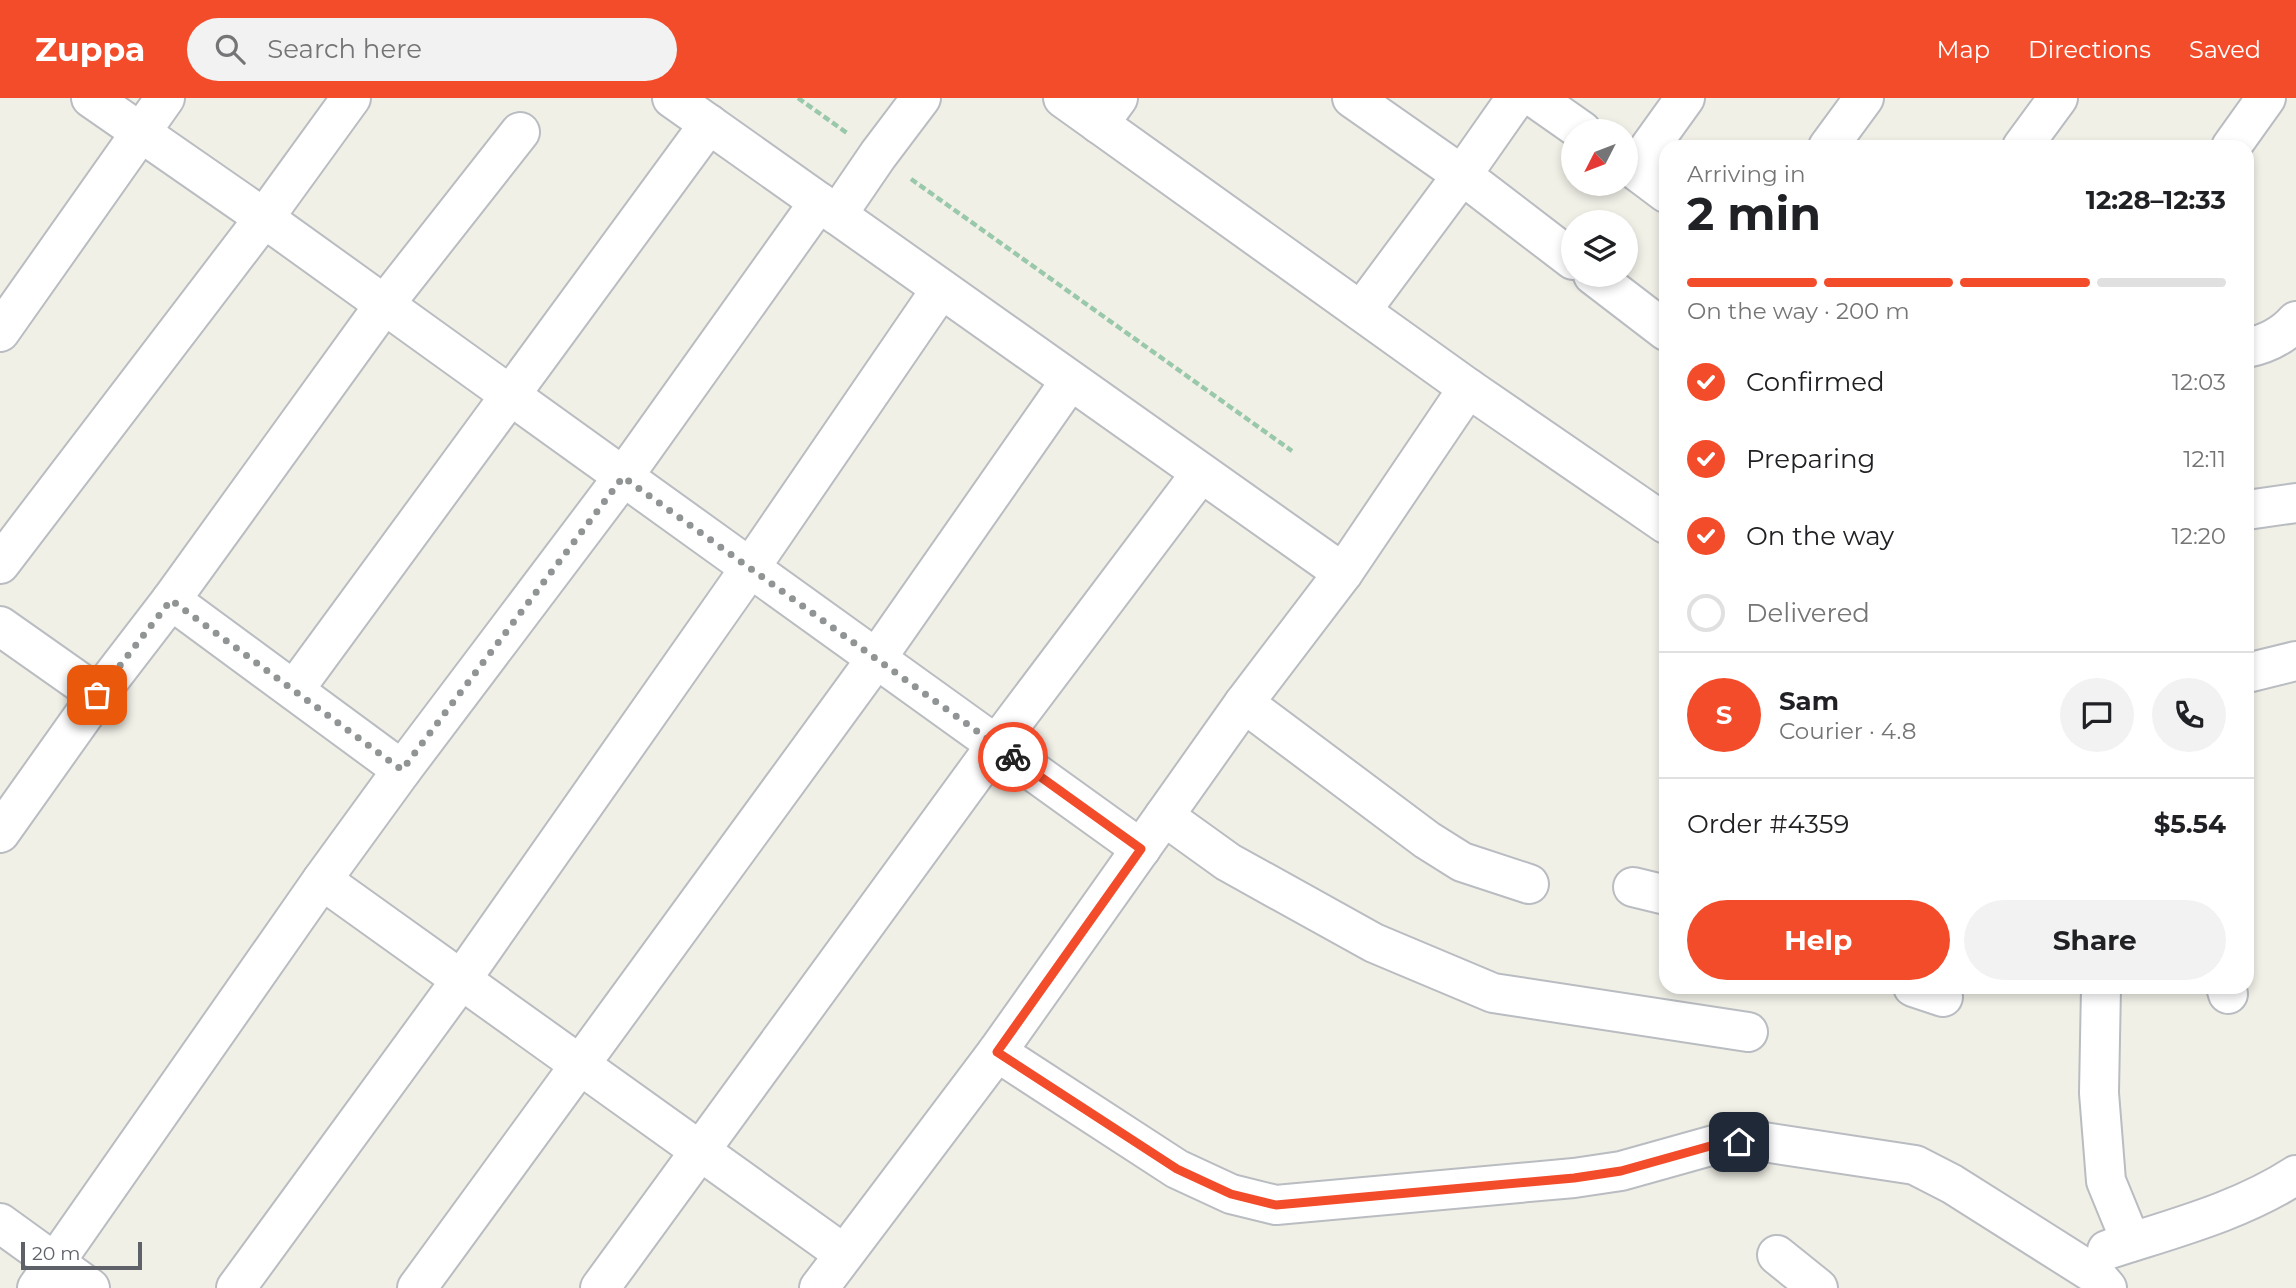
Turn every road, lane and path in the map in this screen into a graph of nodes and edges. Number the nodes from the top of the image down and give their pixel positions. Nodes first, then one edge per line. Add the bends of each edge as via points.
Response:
1 (91, 98) edge
2 (165, 98) edge
3 (351, 98) edge
4 (672, 98) edge
5 (798, 98) edge
6 (921, 98) edge
7 (1063, 98) edge
8 (1352, 98) edge
9 (1516, 98) edge
10 (1535, 98) edge
11 (1685, 98) edge
12 (1864, 98) edge
13 (2058, 98) edge
14 (2266, 98) edge
15 (1108, 111) edge
16 (1564, 119) edge
17 (709, 124) junction
18 (140, 132) junction
19 (520, 132) dead end
20 (1833, 140) edge
21 (2027, 140) edge
22 (2236, 140) edge
23 (878, 155) junction
24 (1638, 156) edge
25 (1638, 172) edge
26 (1462, 175) junction
27 (1659, 187) edge
28 (828, 209) junction
29 (264, 219) junction
30 (1561, 251) edge
31 (1609, 287) edge
32 (941, 289) junction
33 (384, 305) junction
34 (1361, 311) junction
35 (2296, 321) edge
36 (1659, 326) edge
37 (0, 332) edge
38 (2254, 347) edge
39 (1070, 380) junction
40 (1468, 388) junction
41 (510, 395) junction
42 (1292, 452) dead end
43 (1200, 473) junction
44 (623, 477) junction
45 (2296, 503) edge
46 (2254, 509) edge
47 (1659, 519) edge
48 (0, 564) edge
49 (750, 568) junction
50 (1343, 573) junction
51 (171, 600) junction
52 (0, 626) edge
53 (876, 659) junction
54 (2294, 670) edge
55 (2254, 673) edge
56 (294, 690) junction
57 (97, 695) junction
58 (1244, 704) junction
59 (996, 745) junction
60 (402, 770) junction
61 (1164, 816) junction
62 (0, 833) edge
63 (1141, 849) junction
64 (322, 880) junction
65 (1529, 884) dead end
66 (461, 980) junction
67 (2101, 994) edge
68 (1748, 1032) dead end
69 (997, 1052) junction
70 (579, 1064) junction
71 (701, 1151) junction
72 (2296, 1175) edge
73 (0, 1223) edge
74 (2130, 1242) junction
75 (844, 1255) junction
76 (1777, 1255) dead end
77 (2073, 1261) junction
78 (47, 1276) edge
79 (90, 1288) edge
80 (236, 1288) edge
81 (416, 1288) edge
82 (600, 1288) edge
83 (819, 1288) edge
84 (1818, 1288) edge
85 (2106, 1288) edge

1 - 18 street
2 - 18 street
3 - 29 street
4 - 17 street
5 - 23 path
6 - 23 street
7 - 15 street
8 - 26 street
9 - 26 street
10 - 16 street
11 - 24 street
12 - 20 street
13 - 21 street
14 - 22 street
15 - 34 street
17 - 28 street
17 - 41 street
18 - 29 street
18 - 37 street
19 - 33 street
23 - 28 street
23 - 42 path
25 - 27 street
26 - 30 street
26 - 34 street
28 - 32 street
28 - 44 street
29 - 33 street
29 - 48 street
31 - 36 street
32 - 39 street
32 - 49 street
33 - 41 street
33 - 51 street
34 - 40 street
35 - 38 street via 2288,330
39 - 43 street
39 - 53 street
40 - 47 street
40 - 50 street
41 - 44 street
41 - 56 street
43 - 50 street
43 - 59 street
44 - 49 street
44 - 60 street
45 - 46 street
49 - 53 street
49 - 66 street
50 - 58 street
51 - 56 street
51 - 57 street
52 - 57 street
53 - 59 street
53 - 70 street
54 - 55 street
56 - 60 street
57 - 62 street
58 - 61 street
58 - 65 street via 1427,840 1462,862
59 - 63 street
59 - 71 street
60 - 64 street
61 - 63 street
61 - 68 street via 1227,862 1374,943 1493,993
63 - 69 street
64 - 66 street
64 - 78 street
66 - 70 street
66 - 80 street
67 - 74 street via 2099,1093 2106,1181
69 - 75 street
69 - 77 street via 1177,1169 1231,1194 1276,1205 1574,1178 1621,1171 1721,1143 1757,1141 1915,1165
70 - 71 street
70 - 81 street
71 - 75 street
71 - 82 street
72 - 74 street via 2212,1216
73 - 78 street
74 - 77 street
75 - 83 street
76 - 84 street
77 - 85 street via 2096,1275
78 - 79 street

